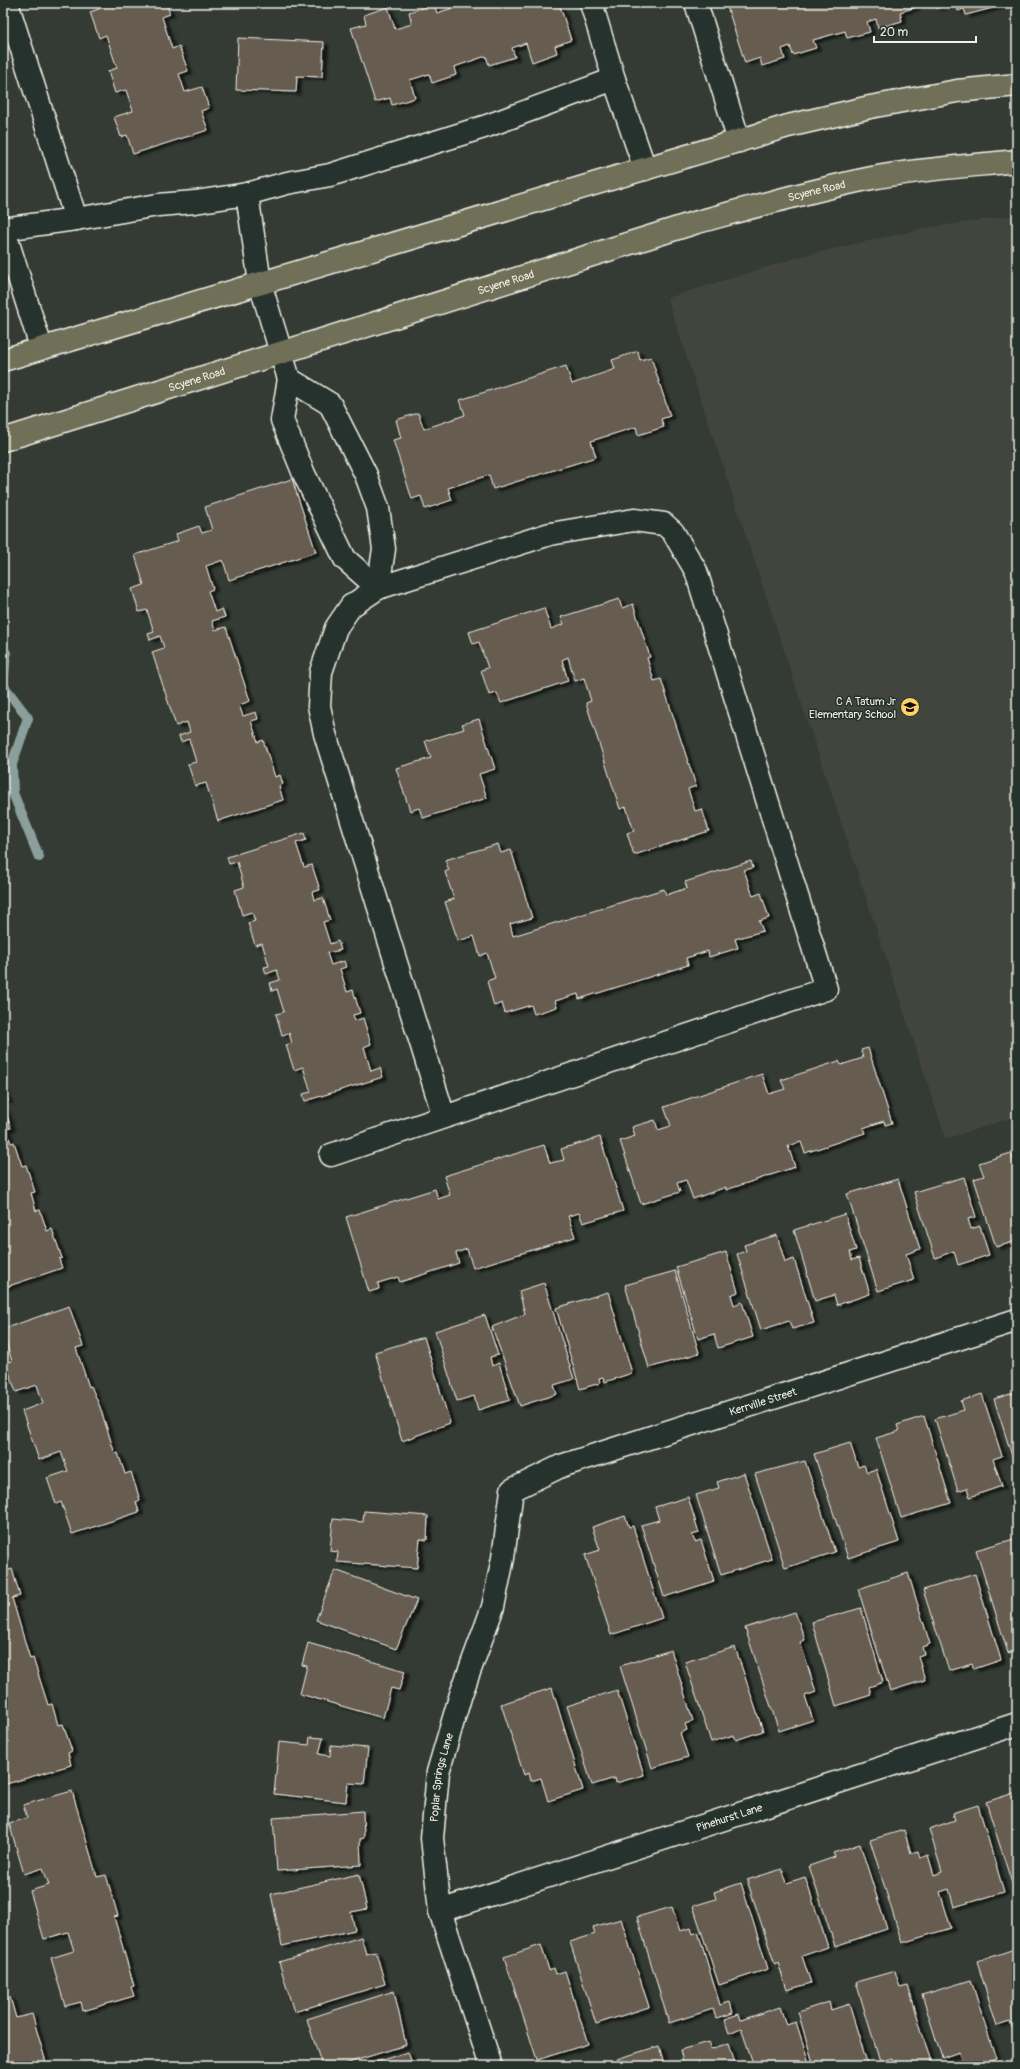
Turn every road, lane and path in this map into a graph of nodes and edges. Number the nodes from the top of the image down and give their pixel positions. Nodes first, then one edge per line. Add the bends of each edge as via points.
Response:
1 (7, 3) edge
2 (591, 3) edge
3 (696, 3) edge
4 (614, 79) junction
5 (1017, 85) edge
6 (739, 141) junction
7 (1017, 161) edge
8 (645, 169) junction
9 (247, 194) junction
10 (76, 219) junction
11 (3, 228) edge
12 (260, 283) junction
13 (41, 348) junction
14 (280, 352) junction
15 (3, 360) edge
16 (289, 380) junction
17 (3, 440) edge
18 (378, 588) junction
19 (444, 1117) junction
20 (331, 1155) dead end
21 (1017, 1320) edge
22 (512, 1490) joint
23 (1017, 1724) edge
24 (440, 1911) junction
25 (491, 2066) edge

1 - 10 street
2 - 4 street
3 - 6 street
4 - 8 street
4 - 9 street via 472,131 330,175
5 - 6 main road via 957,91 870,106
6 - 8 main road
7 - 14 main road, Scyene Road via 939,168 872,178 778,200 694,223
8 - 12 main road
9 - 10 street via 196,202 158,204
9 - 12 street
10 - 11 street
11 - 13 street
12 - 13 main road
12 - 14 street
13 - 15 main road
14 - 16 street
14 - 17 main road, Scyene Road
16 - 18 street via 282,420 304,474 345,559
16 - 18 street via 330,404 366,475 378,508 384,549
18 - 19 street via 351,606 336,628 321,672 319,706 325,734
18 - 19 street via 550,534 634,520 664,524 673,532 696,572 826,989
19 - 20 street
21 - 22 street, Kerrville Street via 561,1466
22 - 24 street, Poplar Springs Lane via 503,1558 493,1607 460,1694 438,1772 432,1838
23 - 24 street, Pinehurst Lane
24 - 25 street, Poplar Springs Lane

